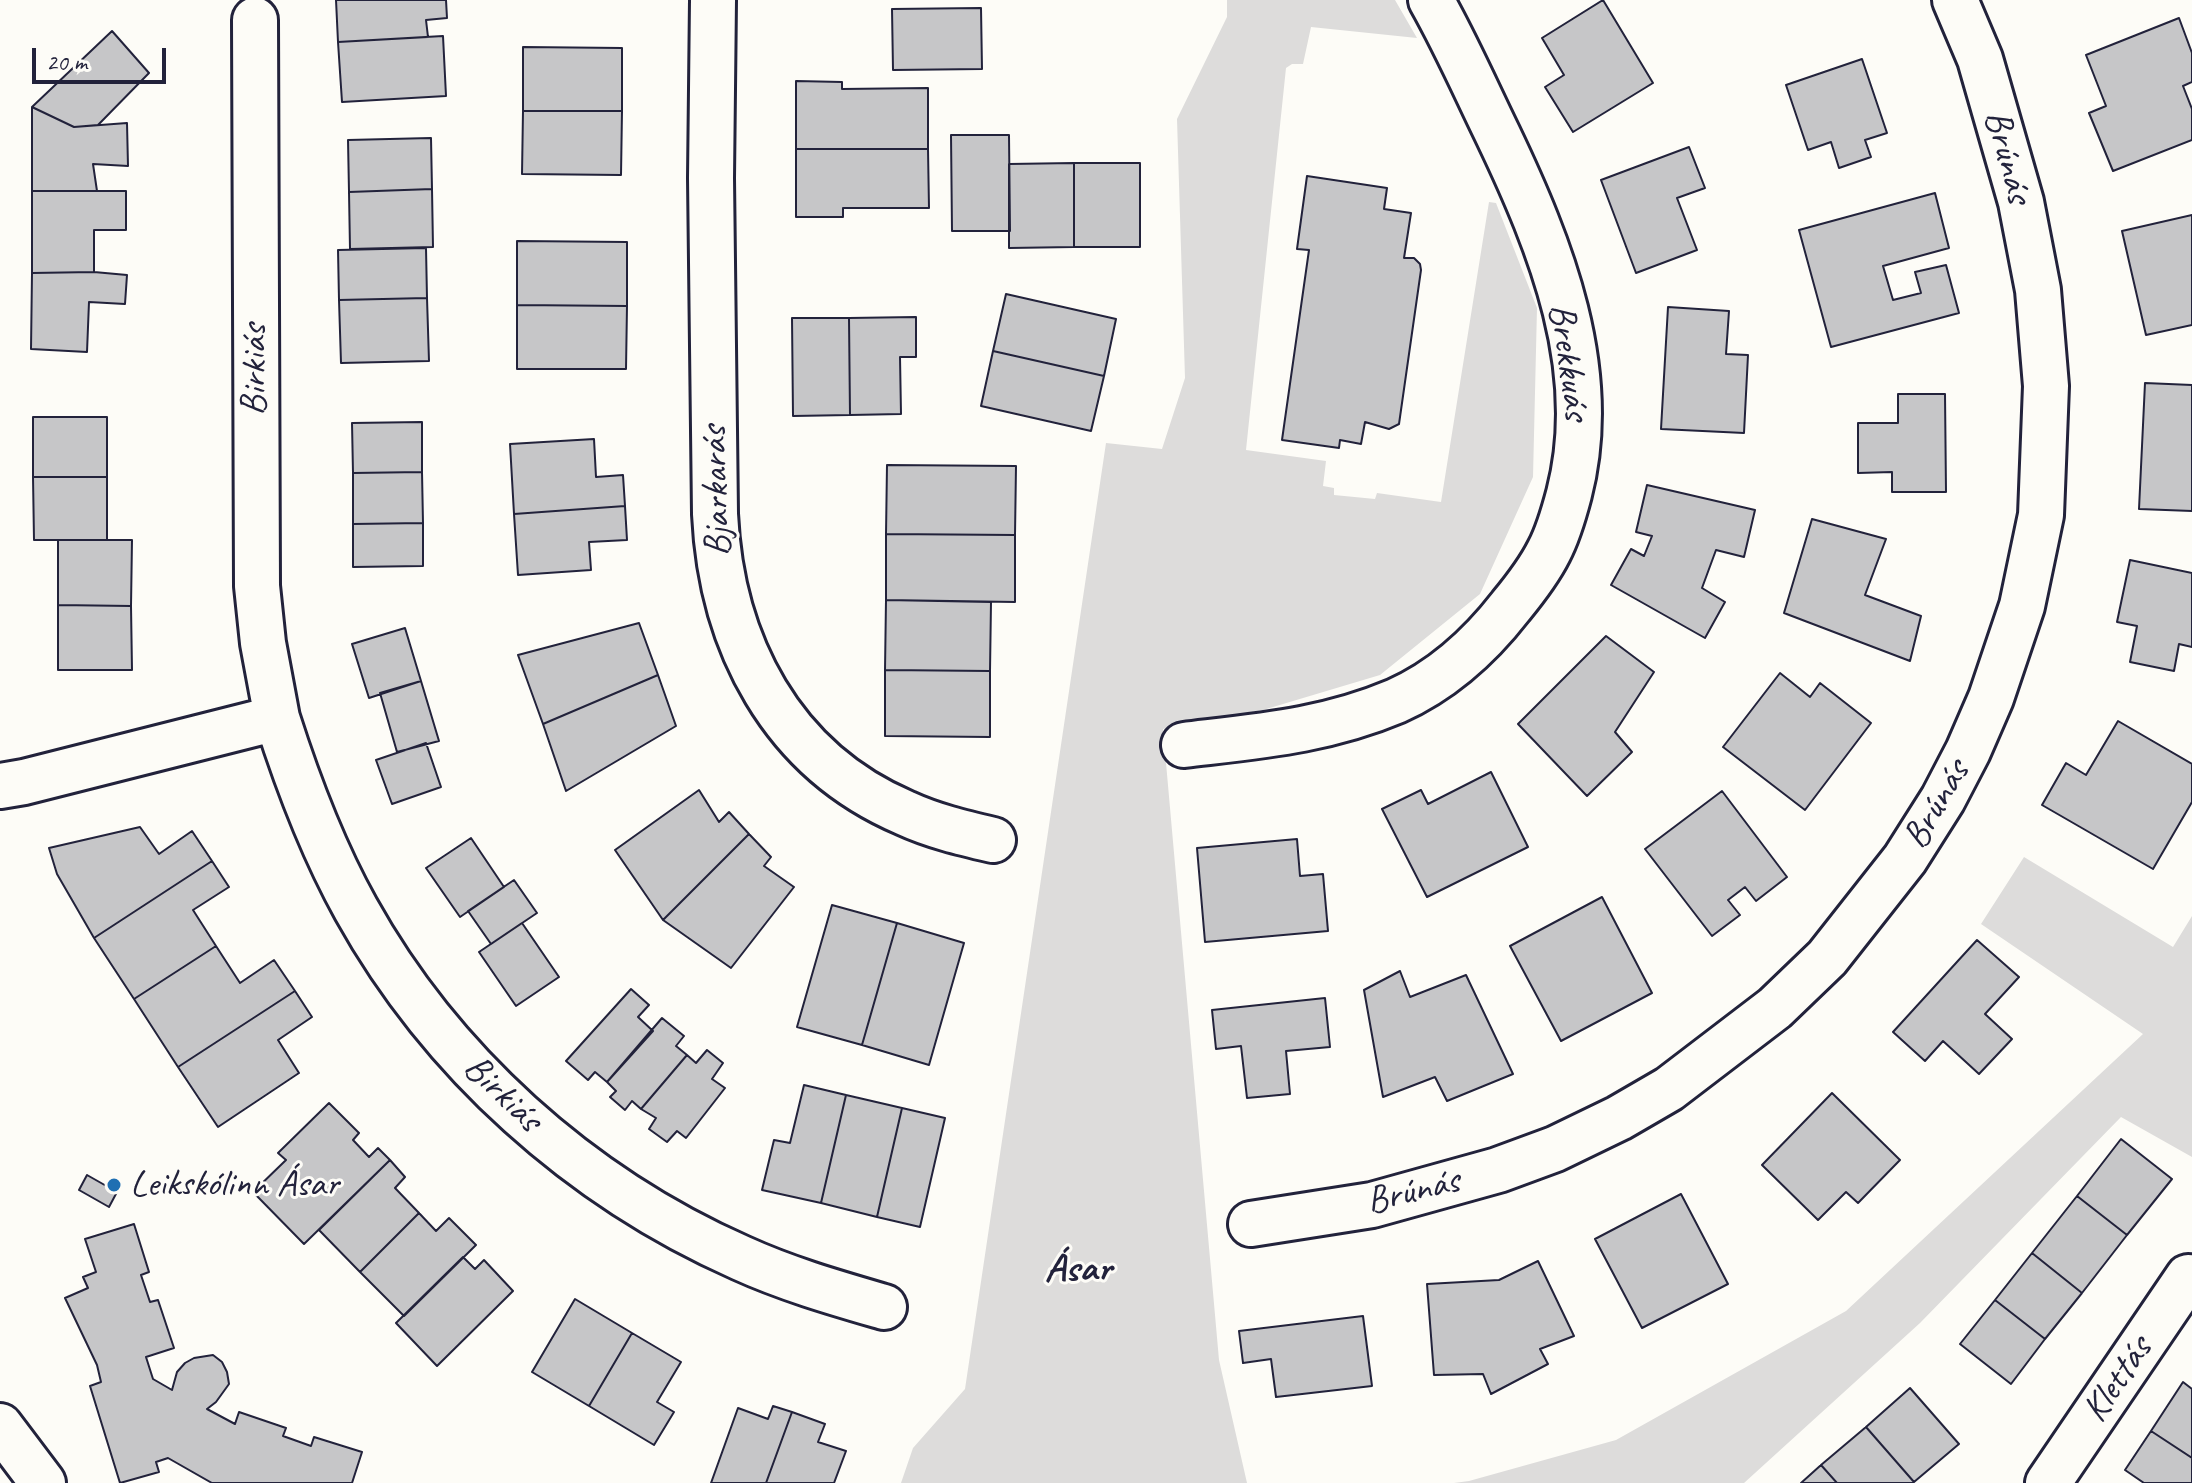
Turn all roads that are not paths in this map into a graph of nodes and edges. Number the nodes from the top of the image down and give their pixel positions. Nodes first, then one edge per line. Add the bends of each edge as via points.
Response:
1 (713, 0) edge
2 (1431, 0) edge
3 (1955, 0) edge
4 (255, 20) dead end
5 (277, 718) junction
6 (1184, 745) dead end
7 (0, 786) edge
8 (993, 840) dead end
9 (1251, 1224) dead end
10 (2188, 1277) dead end
11 (884, 1307) dead end
12 (0, 1426) edge
13 (43, 1483) edge
14 (2048, 1483) edge

1 - 8 street, Bjarkarás via 715,514 723,590 734,627 768,696 823,761 903,813
2 - 6 street, Brekkuás via 1531,204 1571,329 1580,393 1577,462 1565,509 1550,550 1526,587 1483,640 1433,681 1398,700 1310,729
3 - 9 street, Brúnás via 1980,59 2021,202 2038,290 2046,386 2041,515 2022,606 1991,698 1943,799 1905,859 1827,958 1775,1008 1669,1089 1555,1149 1498,1170 1372,1205
4 - 5 street, Birkiás via 257,586
5 - 7 street
5 - 11 street, Birkiás via 322,842 356,909 395,973 492,1088 548,1139 673,1225 755,1264
10 - 14 street, Klettás
12 - 13 street

